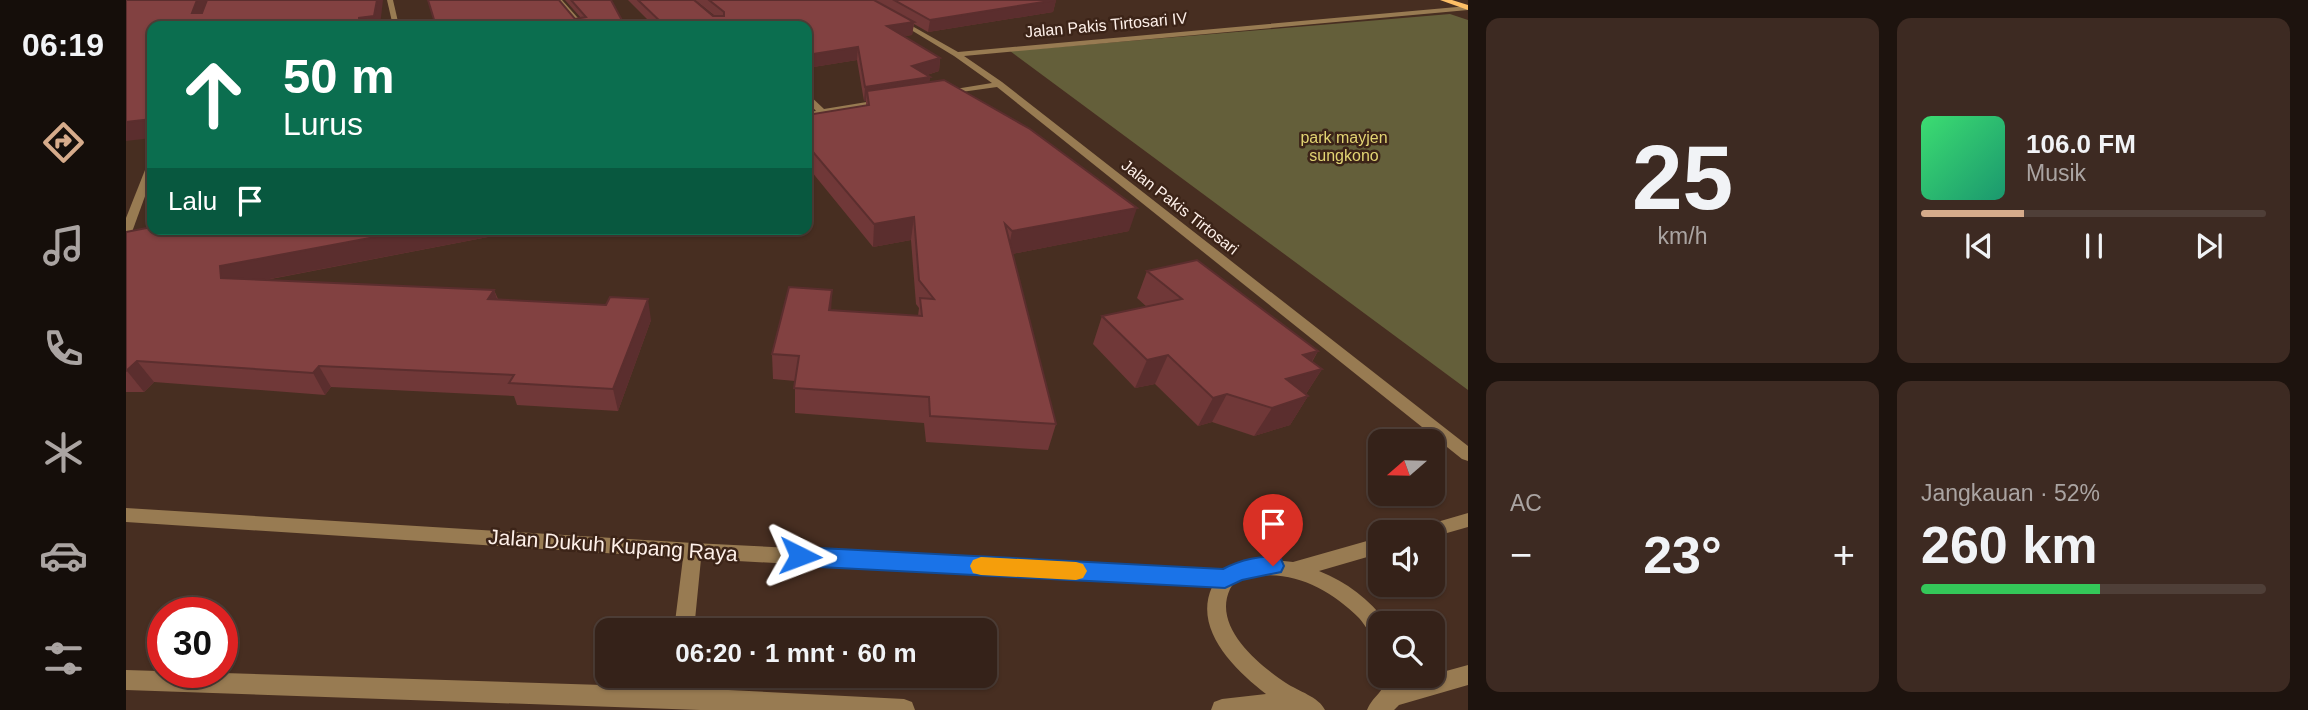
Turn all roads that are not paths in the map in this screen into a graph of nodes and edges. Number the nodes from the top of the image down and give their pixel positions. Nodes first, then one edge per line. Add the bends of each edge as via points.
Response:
1 (390, 0) edge
2 (559, 0) edge
3 (1444, 0) edge
4 (1468, 8) edge
5 (881, 11) edge
6 (395, 21) edge
7 (578, 21) edge
8 (957, 54) junction
9 (999, 84) junction
10 (931, 95) edge
11 (812, 101) edge
12 (890, 101) edge
13 (822, 112) junction
14 (812, 114) edge
15 (147, 179) edge
16 (129, 233) edge
17 (1468, 455) edge
18 (126, 515) edge
19 (1468, 520) edge
20 (1445, 527) edge
21 (1368, 549) edge
22 (693, 551) junction
23 (1296, 569) junction
24 (1225, 579) junction
25 (1368, 616) edge
26 (685, 618) edge
27 (1468, 675) edge
28 (126, 680) edge
29 (677, 688) edge
30 (676, 698) junction
31 (1388, 699) edge
32 (1308, 708) edge
33 (904, 710) edge
34 (1222, 710) edge

1 - 6 street
2 - 7 street
3 - 4 main road
4 - 8 street, Jalan Pakis Tirtosari IV
5 - 8 street, Jalan Pakis Tirtosari
8 - 9 street, Jalan Pakis Tirtosari
9 - 10 street
9 - 17 street, Jalan Pakis Tirtosari
11 - 13 street
12 - 13 street
13 - 14 street
15 - 16 street
18 - 22 street, Jalan Dukuh Kupang Raya
19 - 20 street
21 - 23 street
22 - 24 street, Jalan Dukuh Kupang Raya
22 - 26 street
23 - 24 street via 1255,568
23 - 25 street via 1327,583
24 - 32 street via 1218,594 1217,615 1225,638 1266,683
27 - 31 street
28 - 30 street
29 - 30 street
30 - 33 street
32 - 34 street

